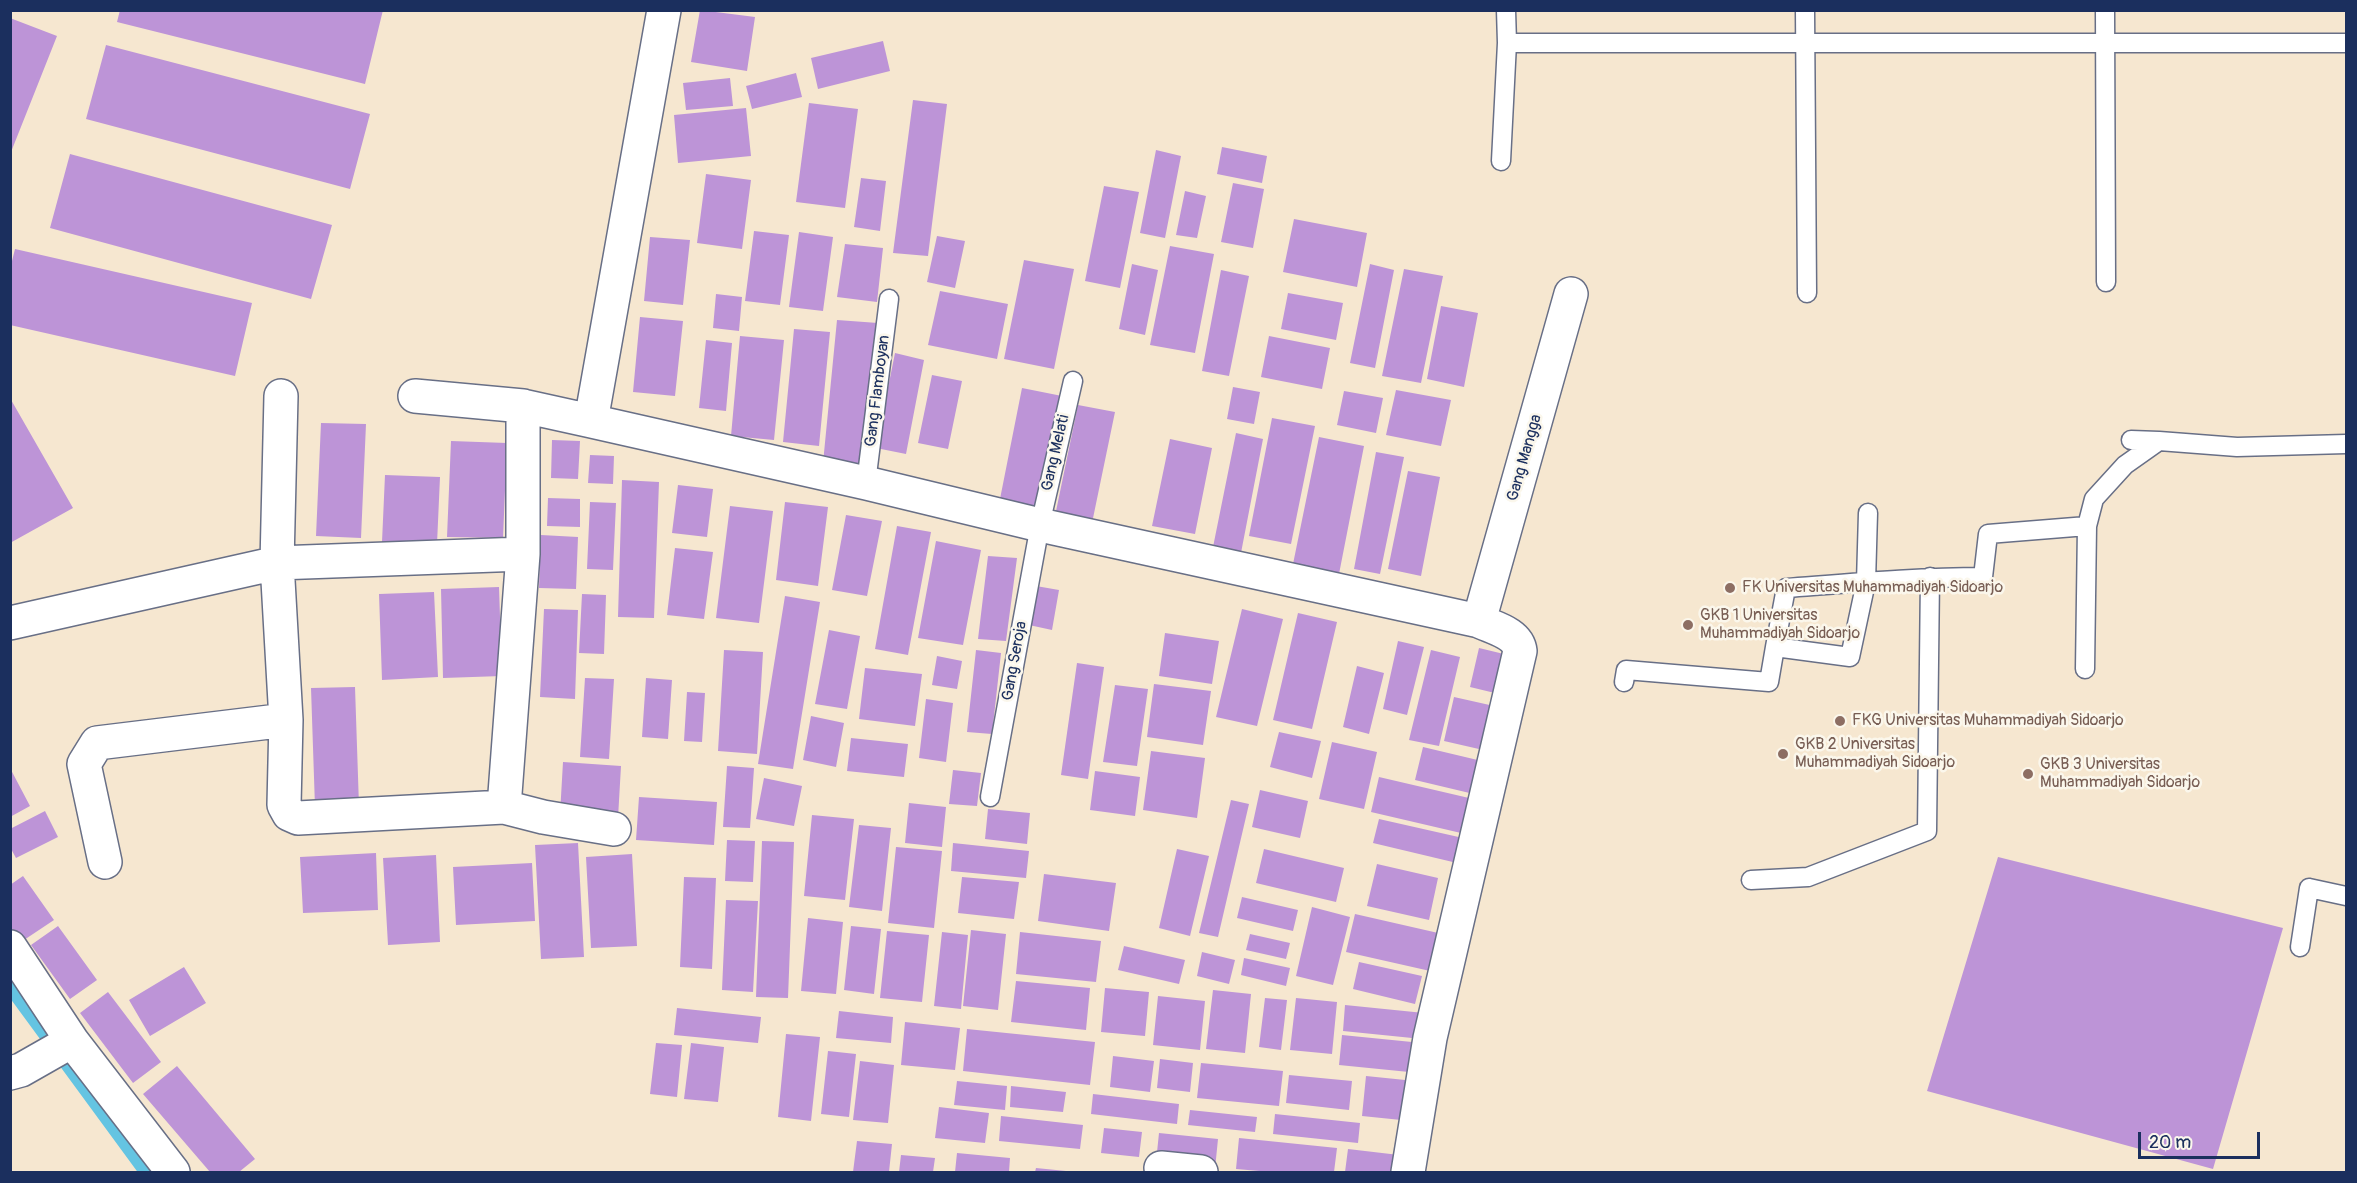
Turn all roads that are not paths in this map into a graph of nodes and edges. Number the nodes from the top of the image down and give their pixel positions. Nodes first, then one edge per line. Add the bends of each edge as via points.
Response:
1 (664, 10) edge
2 (1506, 10) edge
3 (1805, 10) edge
4 (2105, 10) edge
5 (1805, 42) junction
6 (1507, 43) junction
7 (2346, 43) edge
8 (2105, 44) junction
9 (1501, 161) dead end
10 (2106, 282) dead end
11 (1807, 293) dead end
12 (1570, 294) dead end
13 (889, 299) dead end
14 (1073, 381) dead end
15 (281, 396) dead end
16 (415, 396) dead end
17 (523, 406) junction
18 (591, 421) junction
19 (2131, 440) dead end
20 (2159, 441) junction
21 (2346, 444) edge
22 (866, 483) junction
23 (1869, 513) dead end
24 (1040, 525) junction
25 (2087, 526) junction
26 (523, 555) junction
27 (277, 563) junction
28 (1930, 578) junction
29 (1866, 582) junction
30 (1479, 621) junction
31 (10, 622) edge
32 (1775, 647) junction
33 (2085, 669) dead end
34 (1624, 682) dead end
35 (286, 720) junction
36 (990, 796) dead end
37 (504, 807) junction
38 (614, 829) dead end
39 (105, 862) dead end
40 (1751, 880) dead end
41 (2346, 896) edge
42 (10, 947) edge
43 (2300, 947) dead end
44 (71, 1042) junction
45 (16, 1071) edge
46 (1161, 1168) dead end
47 (173, 1173) edge
48 (1201, 1173) edge
49 (1408, 1173) edge

1 - 18 street
2 - 6 lane
3 - 5 lane
4 - 8 lane
5 - 6 lane
5 - 8 lane
5 - 11 lane
6 - 9 lane
7 - 8 lane
8 - 10 lane
12 - 30 street, Gang Mangga
13 - 22 lane, Gang Flamboyan
14 - 24 lane, Gang Melati
15 - 27 street
16 - 17 street
17 - 18 street
17 - 26 street
18 - 22 street
19 - 20 lane
20 - 21 lane via 2237,447
20 - 25 lane via 2125,465 2094,499
22 - 24 street
23 - 29 lane
24 - 30 street
24 - 36 lane, Gang Seroja
25 - 28 lane via 1988,534 1983,578
25 - 33 lane
26 - 27 street
26 - 37 street
27 - 31 street
27 - 35 street
28 - 29 lane
28 - 40 lane via 1927,831 1808,877
29 - 32 lane via 1786,588
29 - 32 lane via 1850,657
30 - 49 street via 1514,637 1520,651 1430,1038
32 - 34 lane via 1769,682 1626,670
35 - 37 street via 284,805 289,814 298,818
35 - 39 street via 97,743 84,764
37 - 38 street
41 - 43 lane via 2309,888
42 - 44 street
44 - 45 street
44 - 47 street
46 - 48 street

